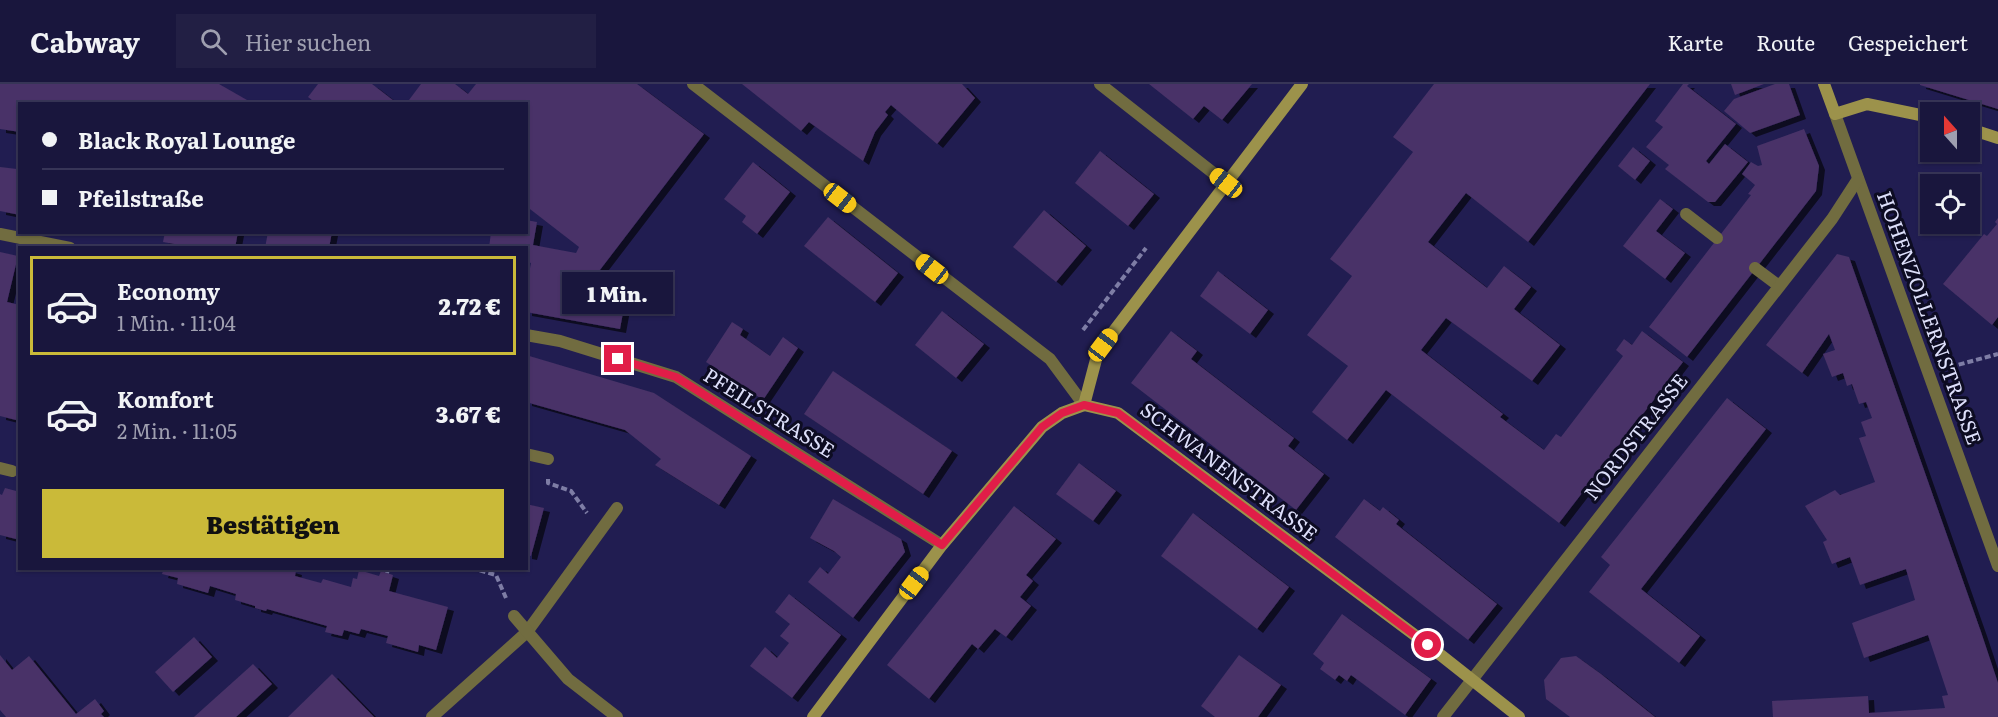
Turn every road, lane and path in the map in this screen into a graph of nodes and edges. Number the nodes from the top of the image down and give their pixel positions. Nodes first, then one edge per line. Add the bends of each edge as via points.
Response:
1 (693, 84) edge
2 (1100, 84) edge
3 (1302, 84) edge
4 (1824, 84) edge
5 (1835, 114) junction
6 (1920, 115) edge
7 (1980, 132) edge
8 (1998, 138) edge
9 (1858, 179) junction
10 (1226, 183) junction
11 (1686, 214) dead end
12 (0, 234) edge
13 (1717, 238) dead end
14 (60, 246) edge
15 (1755, 268) dead end
16 (1779, 286) junction
17 (528, 335) edge
18 (1998, 354) edge
19 (1929, 374) junction
20 (1084, 405) junction
21 (528, 454) edge
22 (548, 459) joint
23 (617, 508) dead end
24 (602, 529) junction
25 (942, 545) junction
26 (1998, 566) edge
27 (478, 570) edge
28 (514, 616) joint
29 (527, 632) junction
30 (1471, 680) junction
31 (432, 717) edge
32 (617, 717) edge
33 (813, 717) edge
34 (1443, 717) edge
35 (1519, 717) edge

1 - 20 street via 1050,359
2 - 10 street
3 - 10 main road
4 - 5 main road, HOHENZOLLERNSTRASSE
5 - 6 main road via 1867,104
5 - 9 street, HOHENZOLLERNSTRASSE
7 - 8 main road
9 - 16 street, NORDSTRASSE
9 - 19 street, HOHENZOLLERNSTRASSE
10 - 20 main road via 1098,352
11 - 13 street
12 - 14 street
15 - 16 street
16 - 30 street, NORDSTRASSE
17 - 25 street, PFEILSTRASSE via 561,341 676,377
18 - 19 path
19 - 26 street, HOHENZOLLERNSTRASSE
20 - 25 main road via 1062,413 1042,427
20 - 30 main road, SCHWANENSTRASSE via 1118,413
21 - 22 street
22 - 24 path via 548,483 571,491
23 - 24 street
24 - 29 street
25 - 33 main road
27 - 28 path via 496,575
28 - 29 street
29 - 31 street
29 - 32 street via 568,679
30 - 34 street, NORDSTRASSE
30 - 35 main road, SCHWANENSTRASSE

